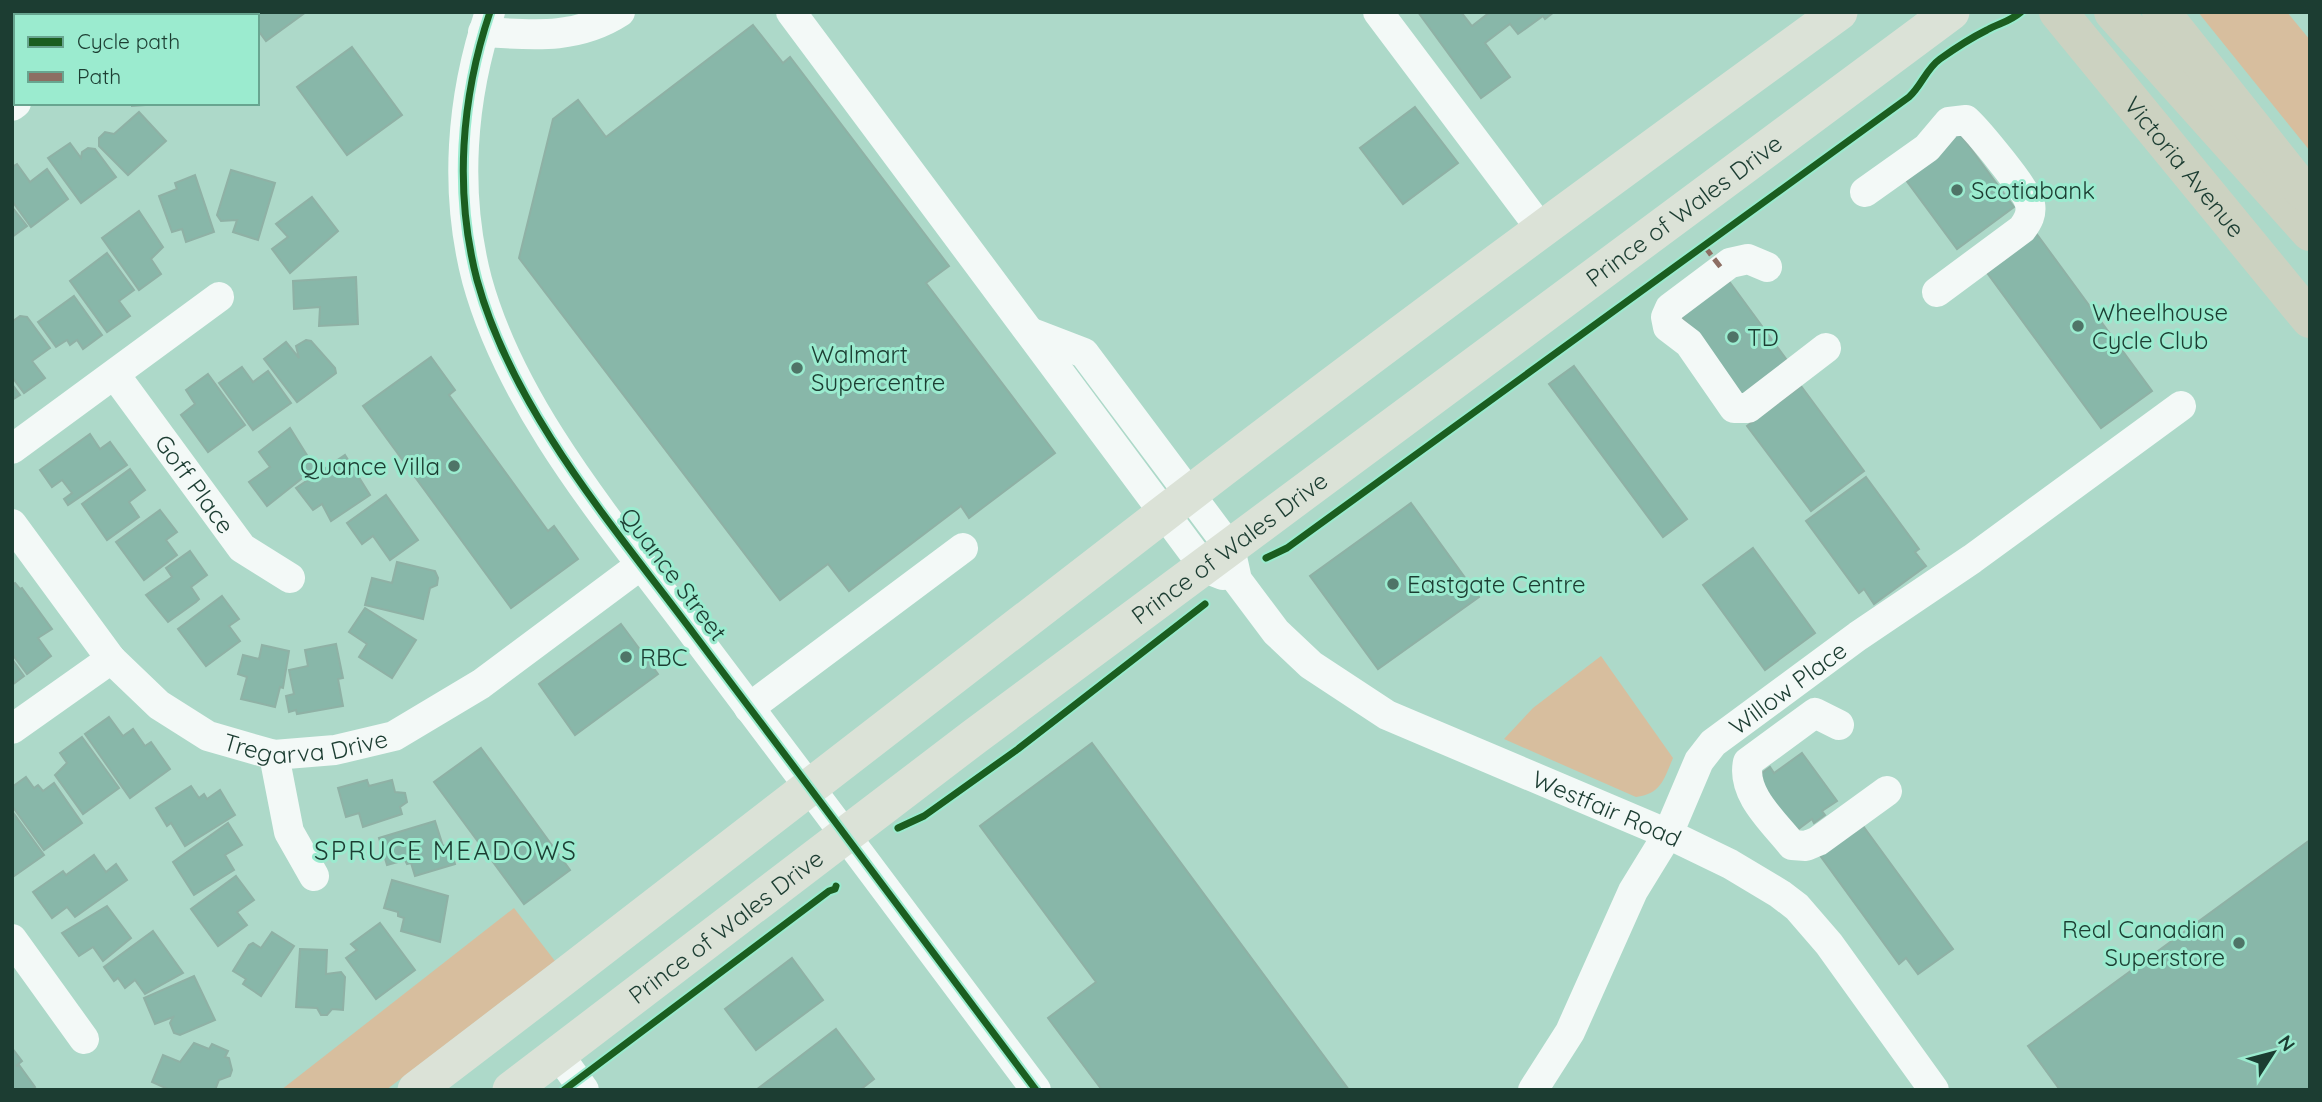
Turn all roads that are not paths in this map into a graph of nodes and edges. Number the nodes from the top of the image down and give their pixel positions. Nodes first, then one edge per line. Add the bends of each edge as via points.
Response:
1 (559, 12) edge
2 (620, 12) edge
3 (791, 12) edge
4 (1378, 12) edge
5 (1839, 12) edge
6 (1951, 12) edge
7 (2058, 12) edge
8 (2113, 12) edge
9 (2161, 12) edge
10 (487, 22) edge
11 (591, 27) junction
12 (1865, 192) dead end
13 (2310, 199) edge
14 (1541, 229) junction
15 (2310, 232) edge
16 (1768, 267) dead end
17 (1937, 292) dead end
18 (219, 297) dead end
19 (2310, 319) edge
20 (1826, 348) dead end
21 (115, 374) junction
22 (2181, 406) dead end
23 (12, 449) edge
24 (1177, 503) junction
25 (12, 524) edge
26 (963, 548) dead end
27 (642, 564) junction
28 (1224, 565) junction
29 (290, 578) dead end
30 (111, 659) junction
31 (749, 708) junction
32 (1839, 725) dead end
33 (12, 729) edge
34 (274, 755) junction
35 (810, 789) junction
36 (1887, 792) dead end
37 (844, 834) junction
38 (1668, 834) junction
39 (314, 876) dead end
40 (12, 939) edge
41 (84, 1039) dead end
42 (558, 1054) junction
43 (416, 1090) edge
44 (511, 1090) edge
45 (584, 1090) edge
46 (1036, 1090) edge
47 (1533, 1090) edge
48 (1934, 1090) edge

1 - 11 street
2 - 11 street
3 - 24 street, Westfair Road via 1032,332 1084,353
4 - 14 street
5 - 14 main road
6 - 28 main road, Prince of Wales Drive
7 - 19 highway, Victoria Avenue
8 - 15 highway
9 - 13 highway
10 - 11 street via 554,37
10 - 27 street, Quance Street via 472,77 463,175 477,280 516,378 552,438
12 - 17 street via 1927,148 1949,122 1966,120 2030,202 2030,218 2022,229
14 - 24 main road
16 - 20 street via 1748,259 1730,263 1670,308 1668,327 1689,344 1734,408 1748,408
18 - 21 street
21 - 23 street
21 - 29 street, Goff Place via 242,548
22 - 38 street, Willow Place via 1724,734 1699,761
24 - 28 street, Westfair Road
24 - 35 main road
25 - 30 street, Tregarva Drive
26 - 31 street
27 - 31 street, Quance Street
27 - 34 street, Tregarva Drive via 481,684 394,736 335,750
28 - 37 main road, Prince of Wales Drive
28 - 38 street, Westfair Road via 1276,632 1311,665 1387,715
30 - 33 street
30 - 34 street, Tregarva Drive via 159,705 208,736
31 - 35 street, Quance Street
32 - 36 street via 1815,713 1793,727 1748,762 1748,788 1793,845 1806,846
34 - 39 street via 289,832
35 - 37 street, Quance Street
35 - 43 main road
37 - 42 main road, Prince of Wales Drive
37 - 46 street, Quance Street
38 - 47 street, Willow Place via 1633,891 1570,1032
38 - 48 street, Westfair Road via 1758,879 1797,907
40 - 41 street
42 - 44 main road, Prince of Wales Drive
42 - 45 street

